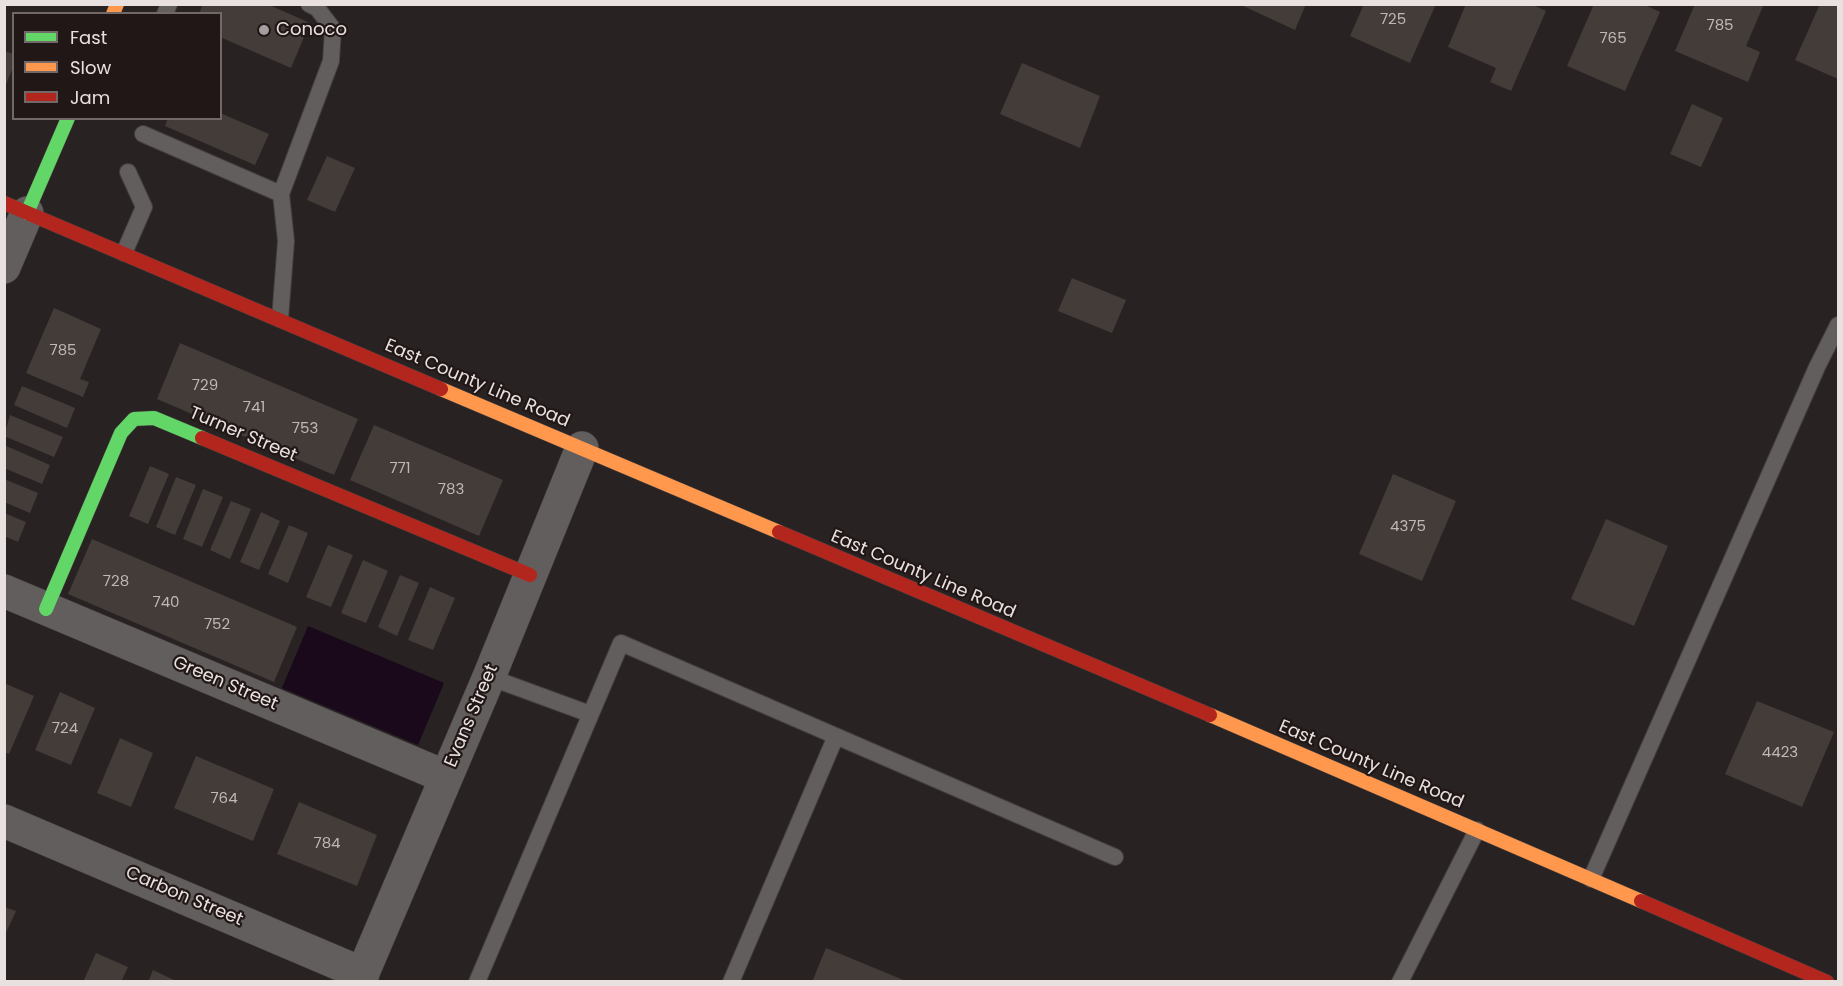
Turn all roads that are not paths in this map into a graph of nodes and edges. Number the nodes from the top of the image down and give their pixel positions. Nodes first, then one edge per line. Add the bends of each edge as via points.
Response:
1 (309, 4) edge
2 (67, 120) edge
3 (143, 134) dead end
4 (128, 172) dead end
5 (280, 194) junction
6 (16, 208) edge
7 (124, 254) junction
8 (4, 267) edge
9 (280, 319) junction
10 (1839, 325) edge
11 (582, 448) junction
12 (530, 575) junction
13 (4, 591) edge
14 (46, 609) junction
15 (489, 677) junction
16 (590, 714) junction
17 (836, 736) junction
18 (446, 777) junction
19 (4, 821) edge
20 (1477, 830) junction
21 (1114, 857) dead end
22 (1591, 879) junction
23 (368, 979) edge
24 (477, 981) edge
25 (731, 981) edge
26 (1400, 981) edge
27 (1827, 981) edge

1 - 5 lane via 317,8 333,29 331,61
2 - 6 main road
3 - 5 lane
4 - 7 lane via 144,207
5 - 9 lane via 286,241
6 - 7 main road, East County Line Road
6 - 8 street
7 - 9 main road, East County Line Road
9 - 11 main road, East County Line Road
10 - 22 lane
11 - 12 street, Evans Street
11 - 20 main road, East County Line Road
12 - 14 main road, Turner Street via 154,417 134,419 121,433
12 - 15 street, Evans Street
13 - 14 street, Green Street
14 - 18 street, Green Street
15 - 16 lane
15 - 18 street, Evans Street
16 - 17 lane via 621,644
16 - 24 lane
17 - 21 lane
17 - 25 lane
18 - 23 street, Evans Street
19 - 23 street, Carbon Street
20 - 22 main road, East County Line Road
20 - 26 lane
22 - 27 main road, East County Line Road

